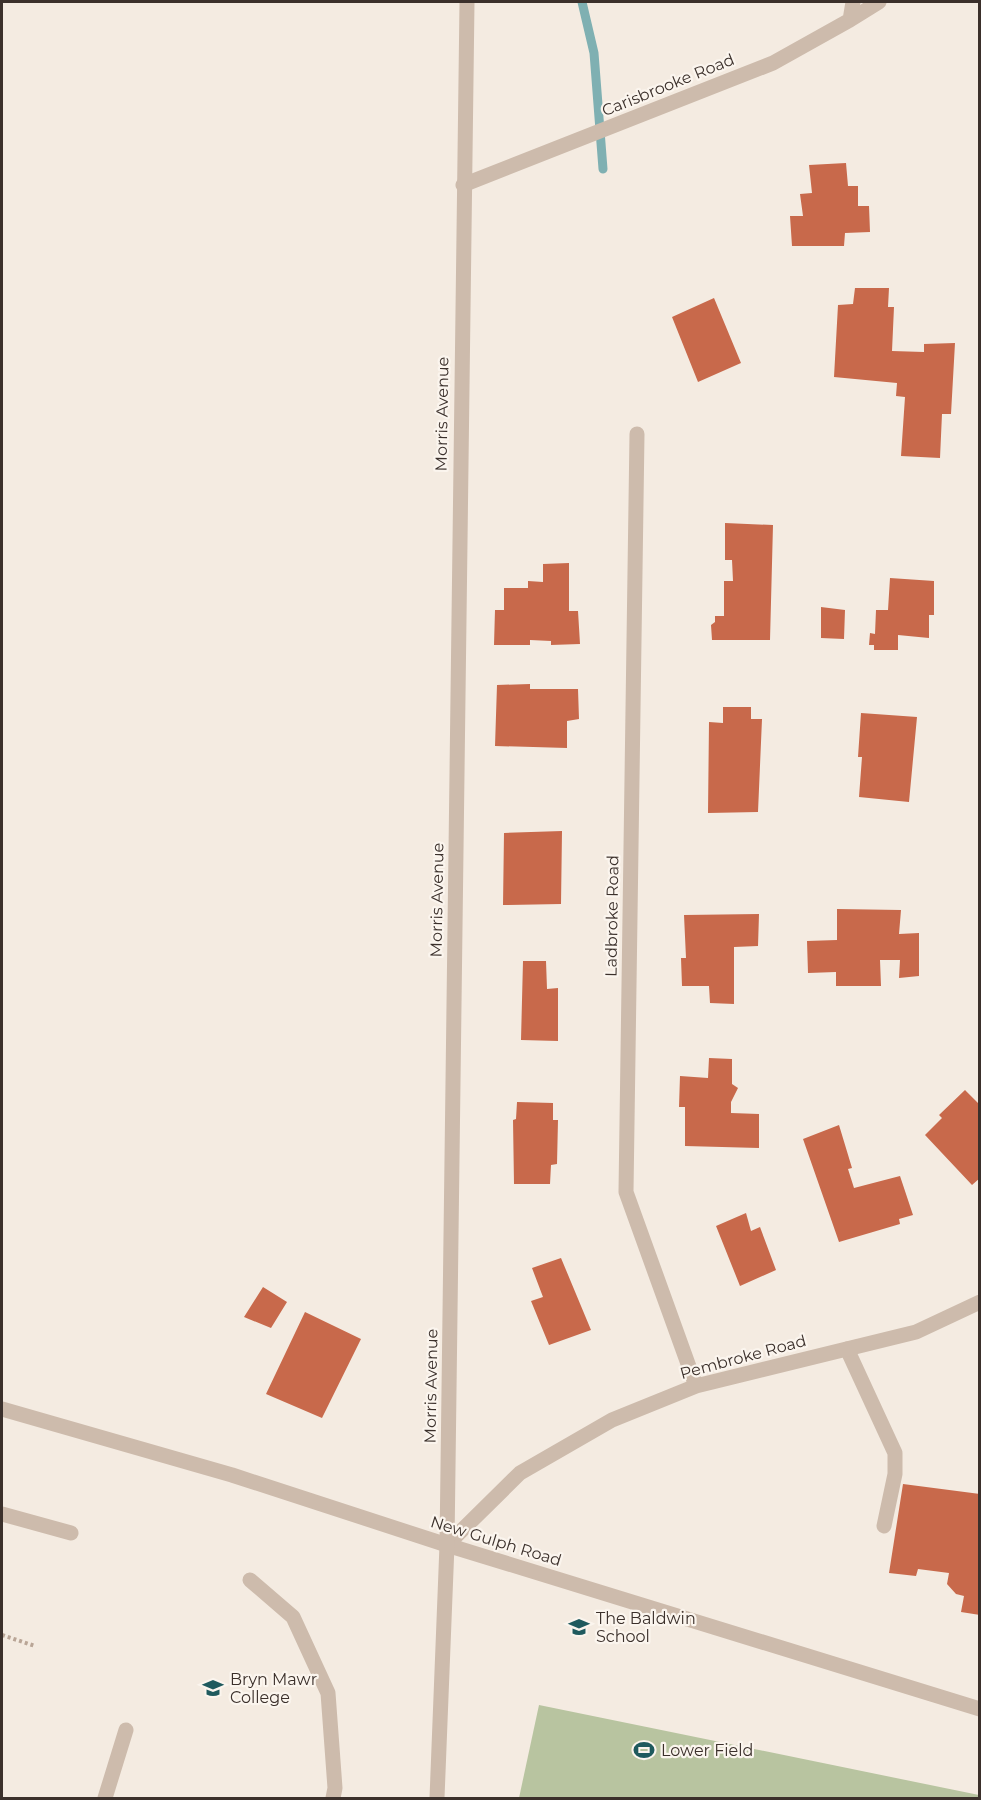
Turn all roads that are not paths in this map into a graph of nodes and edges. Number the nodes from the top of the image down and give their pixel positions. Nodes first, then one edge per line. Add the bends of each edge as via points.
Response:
1 (467, 2) edge
2 (853, 2) edge
3 (879, 2) edge
4 (850, 20) junction
5 (463, 185) junction
6 (637, 435) dead end
7 (980, 1302) edge
8 (848, 1349) junction
9 (696, 1386) junction
10 (2, 1409) edge
11 (2, 1514) edge
12 (884, 1526) dead end
13 (71, 1533) dead end
14 (447, 1545) junction
15 (250, 1581) dead end
16 (980, 1709) edge
17 (126, 1730) dead end
18 (105, 1798) edge
19 (333, 1798) edge
20 (437, 1798) edge

1 - 5 street, Morris Avenue
2 - 4 street
3 - 4 street, Carisbrooke Road
4 - 5 street, Carisbrooke Road via 773,63
5 - 14 street, Morris Avenue
6 - 9 street, Ladbroke Road via 626,1192
7 - 8 street, Pembroke Road via 916,1332
8 - 9 street, Pembroke Road
8 - 12 street via 895,1453 895,1474
9 - 14 street, Pembroke Road via 612,1420 520,1473
10 - 14 street, New Gulph Road via 232,1475
11 - 13 street
14 - 16 street, New Gulph Road
14 - 20 street, Morris Avenue
15 - 19 street via 293,1617 328,1693
17 - 18 street

